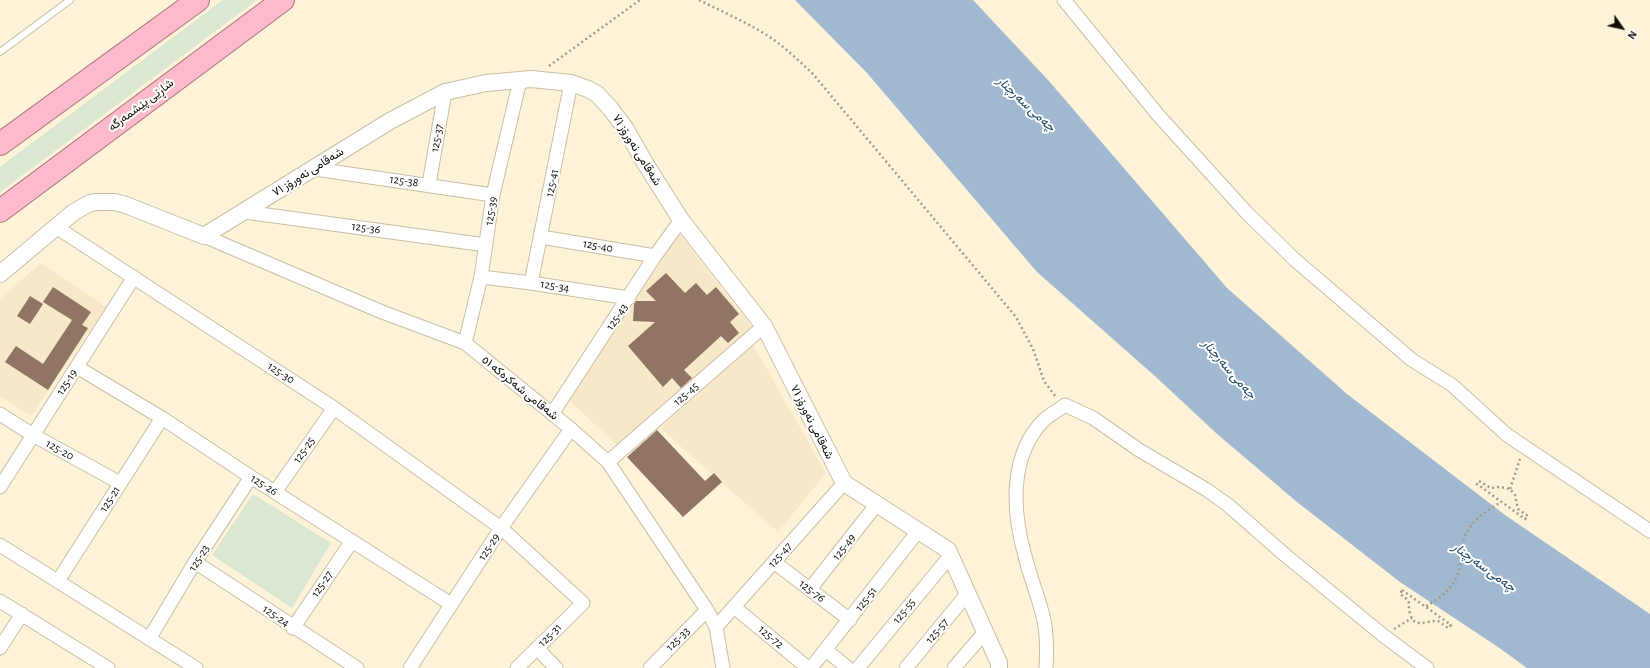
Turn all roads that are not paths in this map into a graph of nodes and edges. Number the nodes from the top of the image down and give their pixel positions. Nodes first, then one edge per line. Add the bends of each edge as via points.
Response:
1 (70, 0) edge
2 (198, 0) edge
3 (283, 0) edge
4 (289, 0) edge
5 (1064, 0) edge
6 (262, 14) junction
7 (0, 52) edge
8 (526, 79) junction
9 (571, 83) junction
10 (445, 92) junction
11 (0, 144) edge
12 (315, 169) junction
13 (428, 184) junction
14 (493, 195) junction
15 (0, 211) edge
16 (245, 212) junction
17 (681, 220) junction
18 (56, 227) junction
19 (204, 236) junction
20 (541, 237) junction
21 (486, 245) junction
22 (655, 256) junction
23 (0, 274) edge
24 (134, 277) junction
25 (481, 277) junction
26 (531, 283) junction
27 (629, 298) junction
28 (764, 326) junction
29 (465, 343) junction
30 (77, 367) junction
31 (334, 408) junction
32 (0, 414) edge
33 (552, 414) junction
34 (162, 418) junction
35 (571, 429) junction
36 (33, 435) junction
37 (608, 462) junction
38 (251, 477) junction
39 (120, 483) junction
40 (844, 483) junction
41 (0, 487) edge
42 (275, 492) junction
43 (877, 504) junction
44 (501, 528) junction
45 (919, 530) junction
46 (1650, 531) edge
47 (352, 541) junction
48 (0, 545) edge
49 (951, 555) junction
50 (195, 562) junction
51 (774, 562) junction
52 (58, 581) junction
53 (810, 590) junction
54 (968, 593) junction
55 (0, 601) edge
56 (583, 602) joint
57 (451, 604) junction
58 (734, 607) junction
59 (707, 610) junction
60 (22, 614) junction
61 (850, 620) junction
62 (716, 627) junction
63 (293, 628) junction
64 (985, 632) junction
65 (148, 639) junction
66 (0, 648) edge
67 (537, 648) junction
68 (826, 650) junction
69 (108, 668) edge
70 (196, 668) edge
71 (357, 668) edge
72 (410, 668) edge
73 (517, 668) edge
74 (556, 668) edge
75 (650, 668) edge
76 (723, 668) edge
77 (808, 668) edge
78 (811, 668) edge
79 (848, 668) edge
80 (858, 668) edge
81 (906, 668) edge
82 (954, 668) edge
83 (999, 668) edge
84 (1046, 668) edge
85 (1427, 668) edge

1 - 7 lane
2 - 11 highway
3 - 6 highway, شاڕێی پێشمەرگە
4 - 6 highway
5 - 46 street via 1160,116 1246,212 1319,282 1412,360 1452,385 1491,422 1524,448
6 - 15 highway, شاڕێی پێشمەرگە
8 - 9 street, شەقامی نەورۆز ٧١
8 - 10 street, شەقامی نەورۆز ٧١ via 486,83
8 - 14 street, 125-39
9 - 17 street, شەقامی نەورۆز ٧١ via 588,88 610,108
9 - 20 street, 125-41
10 - 12 street, شەقامی نەورۆز ٧١ via 390,121
10 - 13 street, 125-37
12 - 13 street, 125-38
12 - 16 street, شەقامی نەورۆز ٧١
13 - 14 street, 125-38
14 - 21 street, 125-39
16 - 19 street, شەقامی نەورۆز ٧١
16 - 21 street, 125-36
17 - 22 street, 125-43
17 - 28 street, شەقامی نەورۆز ٧١
18 - 19 street via 82,207 104,201 126,205
18 - 23 street
18 - 24 street, 125-30
19 - 29 street, شەقامی شەکرەکە ٥١ via 382,312
20 - 22 street, 125-40
20 - 26 street, 125-41
21 - 25 street, 125-39
22 - 27 street, 125-43
24 - 30 street, 125-19
24 - 31 street, 125-30
25 - 26 street, 125-34
25 - 29 street, 125-39
26 - 27 street, 125-34
27 - 33 street, 125-43
28 - 37 street, 125-45
28 - 40 street, شەقامی نەورۆز ٧١
29 - 33 street, شەقامی شەکرەکە ٥١
30 - 34 street, 125-26
30 - 36 street, 125-19
31 - 42 street, 125-25
31 - 44 street, 125-30
32 - 36 street, 125-20
33 - 35 street, شەقامی شەکرەکە ٥١
34 - 38 street, 125-26
34 - 39 street, 125-21
35 - 37 street, شەقامی شەکرەکە ٥١
35 - 44 street, 125-29
36 - 39 street, 125-20
36 - 41 street, 125-19
37 - 59 street, شەقامی شەکرەکە ٥١
38 - 42 street, 125-26
38 - 50 street, 125-23
39 - 52 street, 125-21
40 - 43 street
40 - 51 street, 125-47
42 - 47 street, 125-26
43 - 45 street
43 - 53 street, 125-49
44 - 56 street, 125-30
44 - 57 street, 125-29
45 - 49 street via 948,550
45 - 61 street, 125-51
47 - 57 street, 125-26
47 - 63 street, 125-27
48 - 52 street
49 - 54 street
49 - 80 street, 125-55
50 - 63 street, 125-24
50 - 65 street, 125-23
51 - 53 street, 125-76
51 - 58 street, 125-47
52 - 65 street
53 - 61 street, 125-76
54 - 64 street
54 - 81 street, 125-57
55 - 60 street
56 - 67 street, 125-31
57 - 72 street, 125-29
58 - 62 street, 125-47
58 - 77 street, 125-72
59 - 62 street, شەقامی شەکرەکە ٥١
59 - 75 street, 125-33
60 - 66 street
60 - 69 street
61 - 68 street, 125-51
62 - 76 street, شەقامی شەکرەکە ٥١
63 - 71 street, 125-24
64 - 82 street
64 - 83 street
65 - 70 street
67 - 73 street, 125-31
67 - 74 street
68 - 78 street, 125-51
68 - 79 street
84 - 85 street via 1044,619 1019,534 1016,488 1019,464 1029,439 1046,418 1065,405 1093,418 1139,450 1212,493 1384,636

